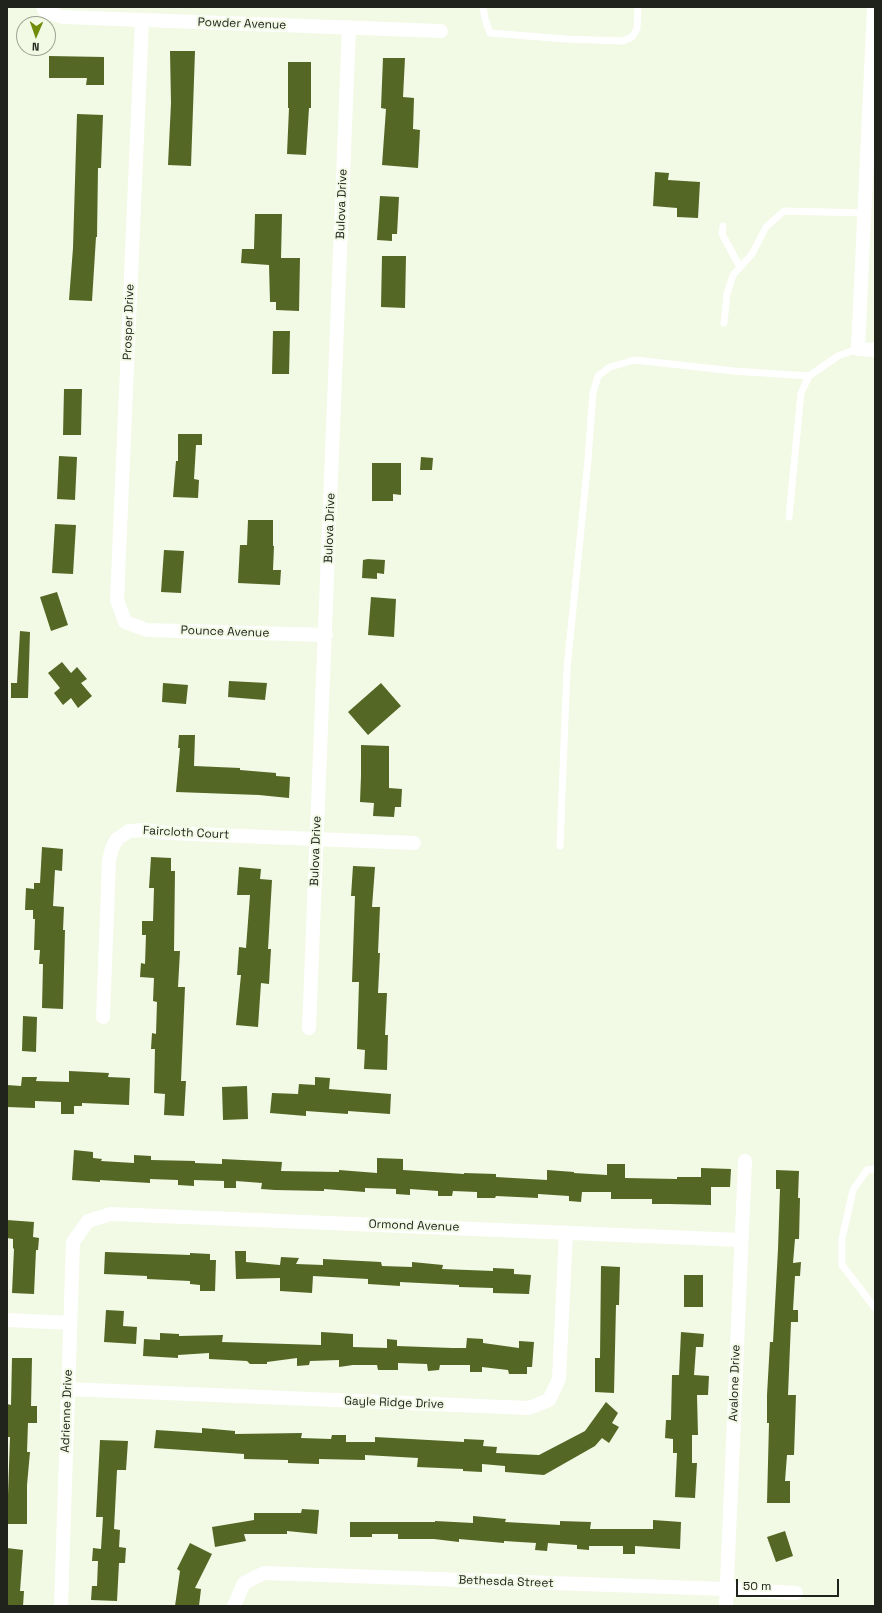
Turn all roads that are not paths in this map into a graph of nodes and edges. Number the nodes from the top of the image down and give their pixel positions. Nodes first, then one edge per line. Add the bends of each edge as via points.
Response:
1 (483, 7) edge
2 (638, 7) edge
3 (874, 7) edge
4 (44, 9) edge
5 (142, 21) junction
6 (349, 27) junction
7 (441, 31) dead end
8 (865, 213) junction
9 (723, 226) dead end
10 (740, 267) junction
11 (724, 323) dead end
12 (858, 349) junction
13 (875, 350) edge
14 (809, 376) junction
15 (789, 517) dead end
16 (125, 622) joint
17 (326, 635) junction
18 (316, 839) junction
19 (414, 843) dead end
20 (560, 846) dead end
21 (102, 1017) dead end
22 (309, 1028) dead end
23 (745, 1161) dead end
24 (875, 1169) edge
25 (88, 1221) joint
26 (566, 1232) junction
27 (741, 1240) junction
28 (875, 1308) edge
29 (7, 1320) edge
30 (70, 1323) junction
31 (67, 1389) junction
32 (726, 1589) junction
33 (796, 1593) dead end
34 (61, 1606) edge
35 (234, 1606) edge
36 (726, 1606) edge

1 - 2 lane via 490,33 623,41 632,37 637,29
3 - 8 street
4 - 5 street, Powder Avenue via 62,17
5 - 6 street, Powder Avenue
5 - 16 street, Prosper Drive via 118,600
6 - 7 street, Powder Avenue
6 - 17 street, Bulova Drive
8 - 10 lane via 784,211 766,227 752,254
8 - 12 street
9 - 10 lane via 722,234
10 - 11 lane via 733,275
12 - 13 street
12 - 14 lane via 838,356
14 - 15 lane via 801,393
14 - 20 lane via 634,360 610,367 598,376 593,393 567,668
16 - 17 street, Pounce Avenue via 147,630
17 - 18 street, Bulova Drive
18 - 19 street, Faircloth Court
18 - 21 street, Faircloth Court via 145,830 129,831 117,839 109,861
18 - 22 street, Bulova Drive
23 - 27 street, Avalone Drive
24 - 28 lane via 867,1170 853,1190 842,1238 842,1265
25 - 26 street, Ormond Avenue via 111,1214
25 - 30 street, Adrienne Drive via 73,1242
26 - 27 street, Ormond Avenue
26 - 31 street, Gayle Ridge Drive via 559,1379 549,1400 529,1408
27 - 32 street, Avalone Drive
29 - 30 street
30 - 31 street, Adrienne Drive
31 - 34 street, Adrienne Drive
32 - 33 street, Bethesda Street
32 - 35 street, Bethesda Street via 264,1574 244,1583
32 - 36 street, Avalone Drive

